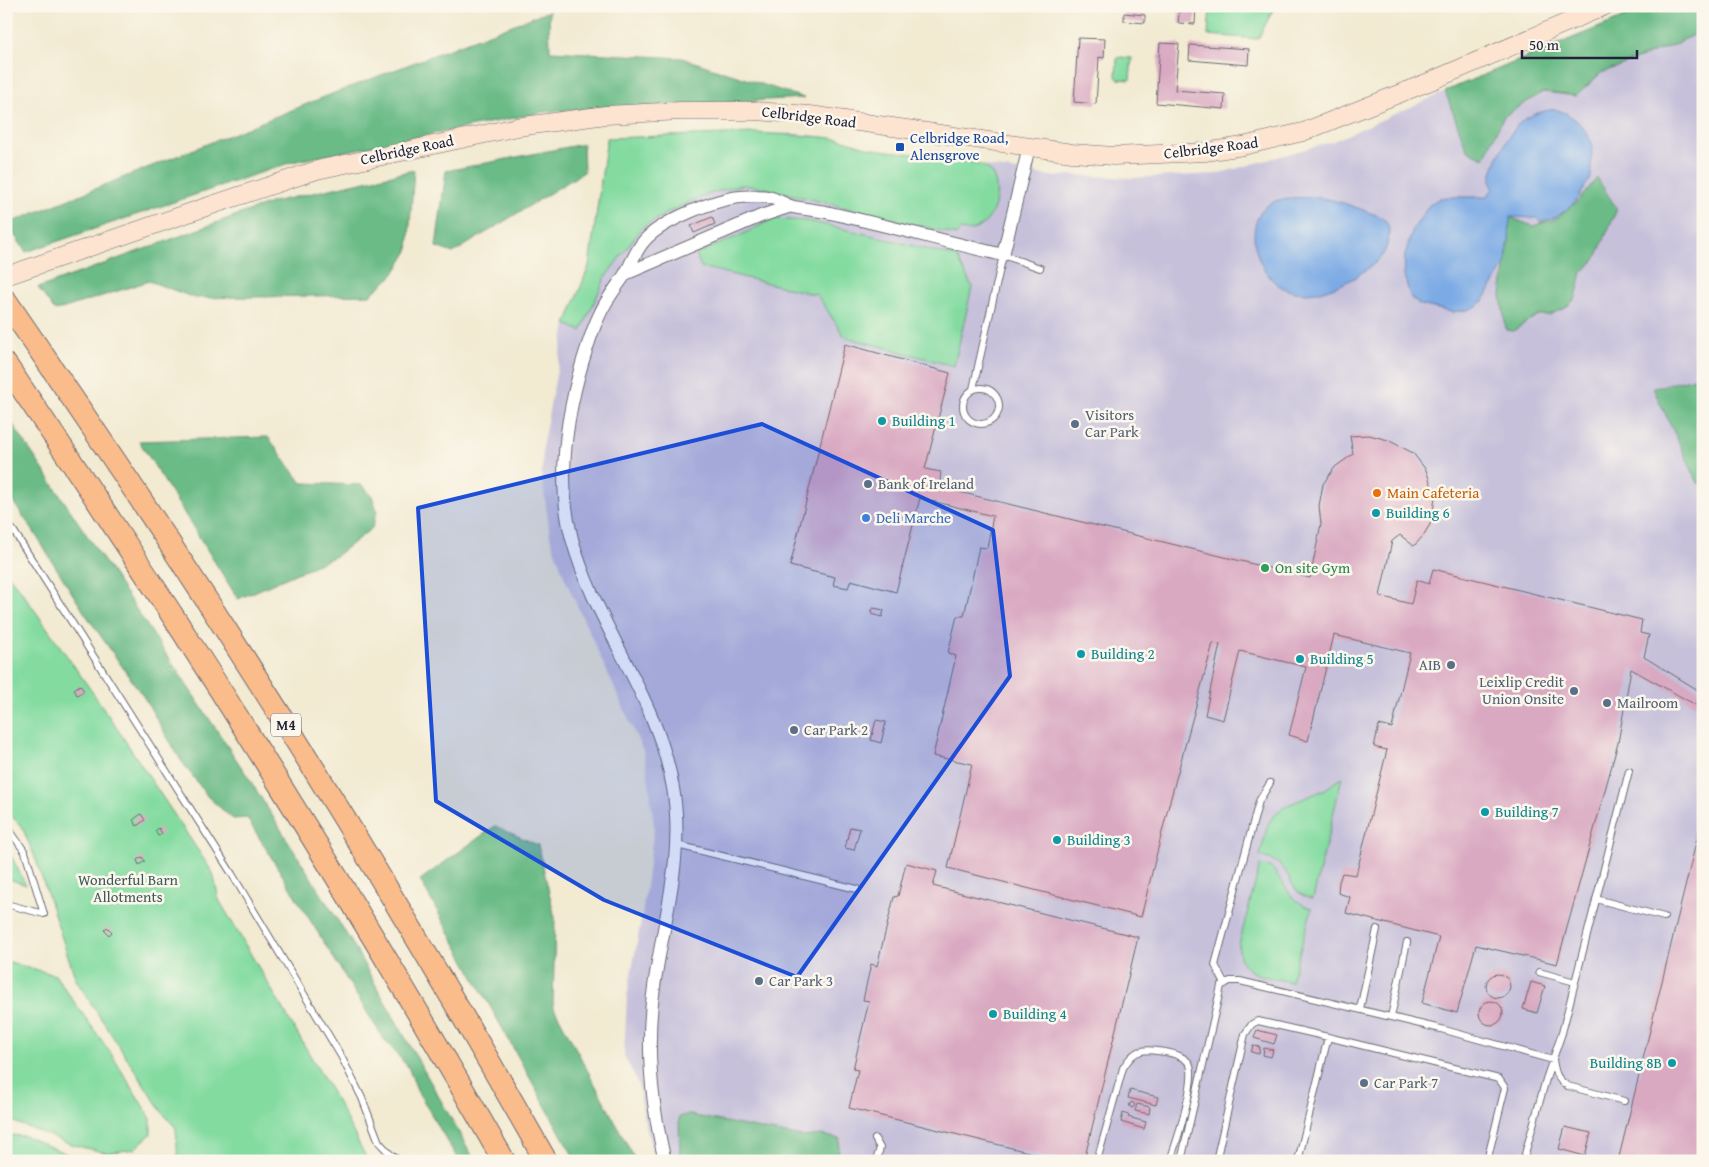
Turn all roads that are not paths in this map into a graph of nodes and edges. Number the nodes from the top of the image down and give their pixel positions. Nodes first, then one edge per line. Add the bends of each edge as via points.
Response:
1 (1605, 6) edge
2 (1029, 147) junction
3 (791, 206) junction
4 (1003, 255) junction
5 (1040, 268) dead end
6 (625, 274) junction
7 (6, 276) edge
8 (6, 301) edge
9 (6, 365) edge
10 (973, 389) junction
11 (6, 524) edge
12 (1629, 771) dead end
13 (1270, 783) dead end
14 (6, 825) edge
15 (677, 845) junction
16 (857, 889) dead end
17 (1596, 899) junction
18 (6, 904) edge
19 (1664, 917) dead end
20 (1377, 929) dead end
21 (1406, 942) dead end
22 (1538, 972) dead end
23 (1575, 982) junction
24 (1224, 984) junction
25 (1360, 1010) junction
26 (1391, 1017) junction
27 (1328, 1037) junction
28 (1553, 1060) junction
29 (1624, 1101) dead end
30 (875, 1139) dead end
31 (400, 1161) edge
32 (504, 1161) edge
33 (546, 1161) edge
34 (665, 1161) edge
35 (876, 1161) edge
36 (1097, 1161) edge
37 (1170, 1161) edge
38 (1181, 1161) edge
39 (1216, 1161) edge
40 (1298, 1161) edge
41 (1487, 1161) edge
42 (1523, 1161) edge

1 - 2 main road, Celbridge Road via 1303,132 1217,150 1151,156 1114,156
2 - 4 street
2 - 7 main road, Celbridge Road via 755,110 606,115 518,127 317,170
3 - 4 street
3 - 6 street
3 - 6 street via 765,196 711,203 654,232 644,241
4 - 5 lane
4 - 10 lane
6 - 15 street via 598,316 574,393 564,464 566,514 578,560 652,715 668,760 677,817
8 - 33 highway, M4 via 166,536 320,779 459,1008
9 - 32 highway, M4 via 269,764 426,1024
10 - 10 lane via 991,390 998,398 999,410 988,424 973,422 965,414 965,397
11 - 31 lane via 14,530 232,874 341,1056 379,1142
12 - 17 lane
13 - 24 lane via 1259,801 1215,965
14 - 18 lane via 25,852 44,914
15 - 16 lane
15 - 34 street via 649,1033 652,1094
17 - 19 lane
17 - 23 lane
20 - 25 lane
21 - 26 lane
22 - 23 lane
23 - 28 lane
24 - 25 lane via 1240,981
24 - 38 lane
25 - 26 lane
26 - 28 lane
27 - 39 lane via 1258,1021 1248,1028
27 - 40 lane
27 - 41 lane via 1499,1079 1505,1088
28 - 29 lane via 1555,1074 1568,1086
28 - 42 lane
30 - 35 lane via 880,1148
36 - 37 lane via 1123,1068 1129,1058 1140,1050 1157,1050 1183,1057 1191,1066 1184,1115

